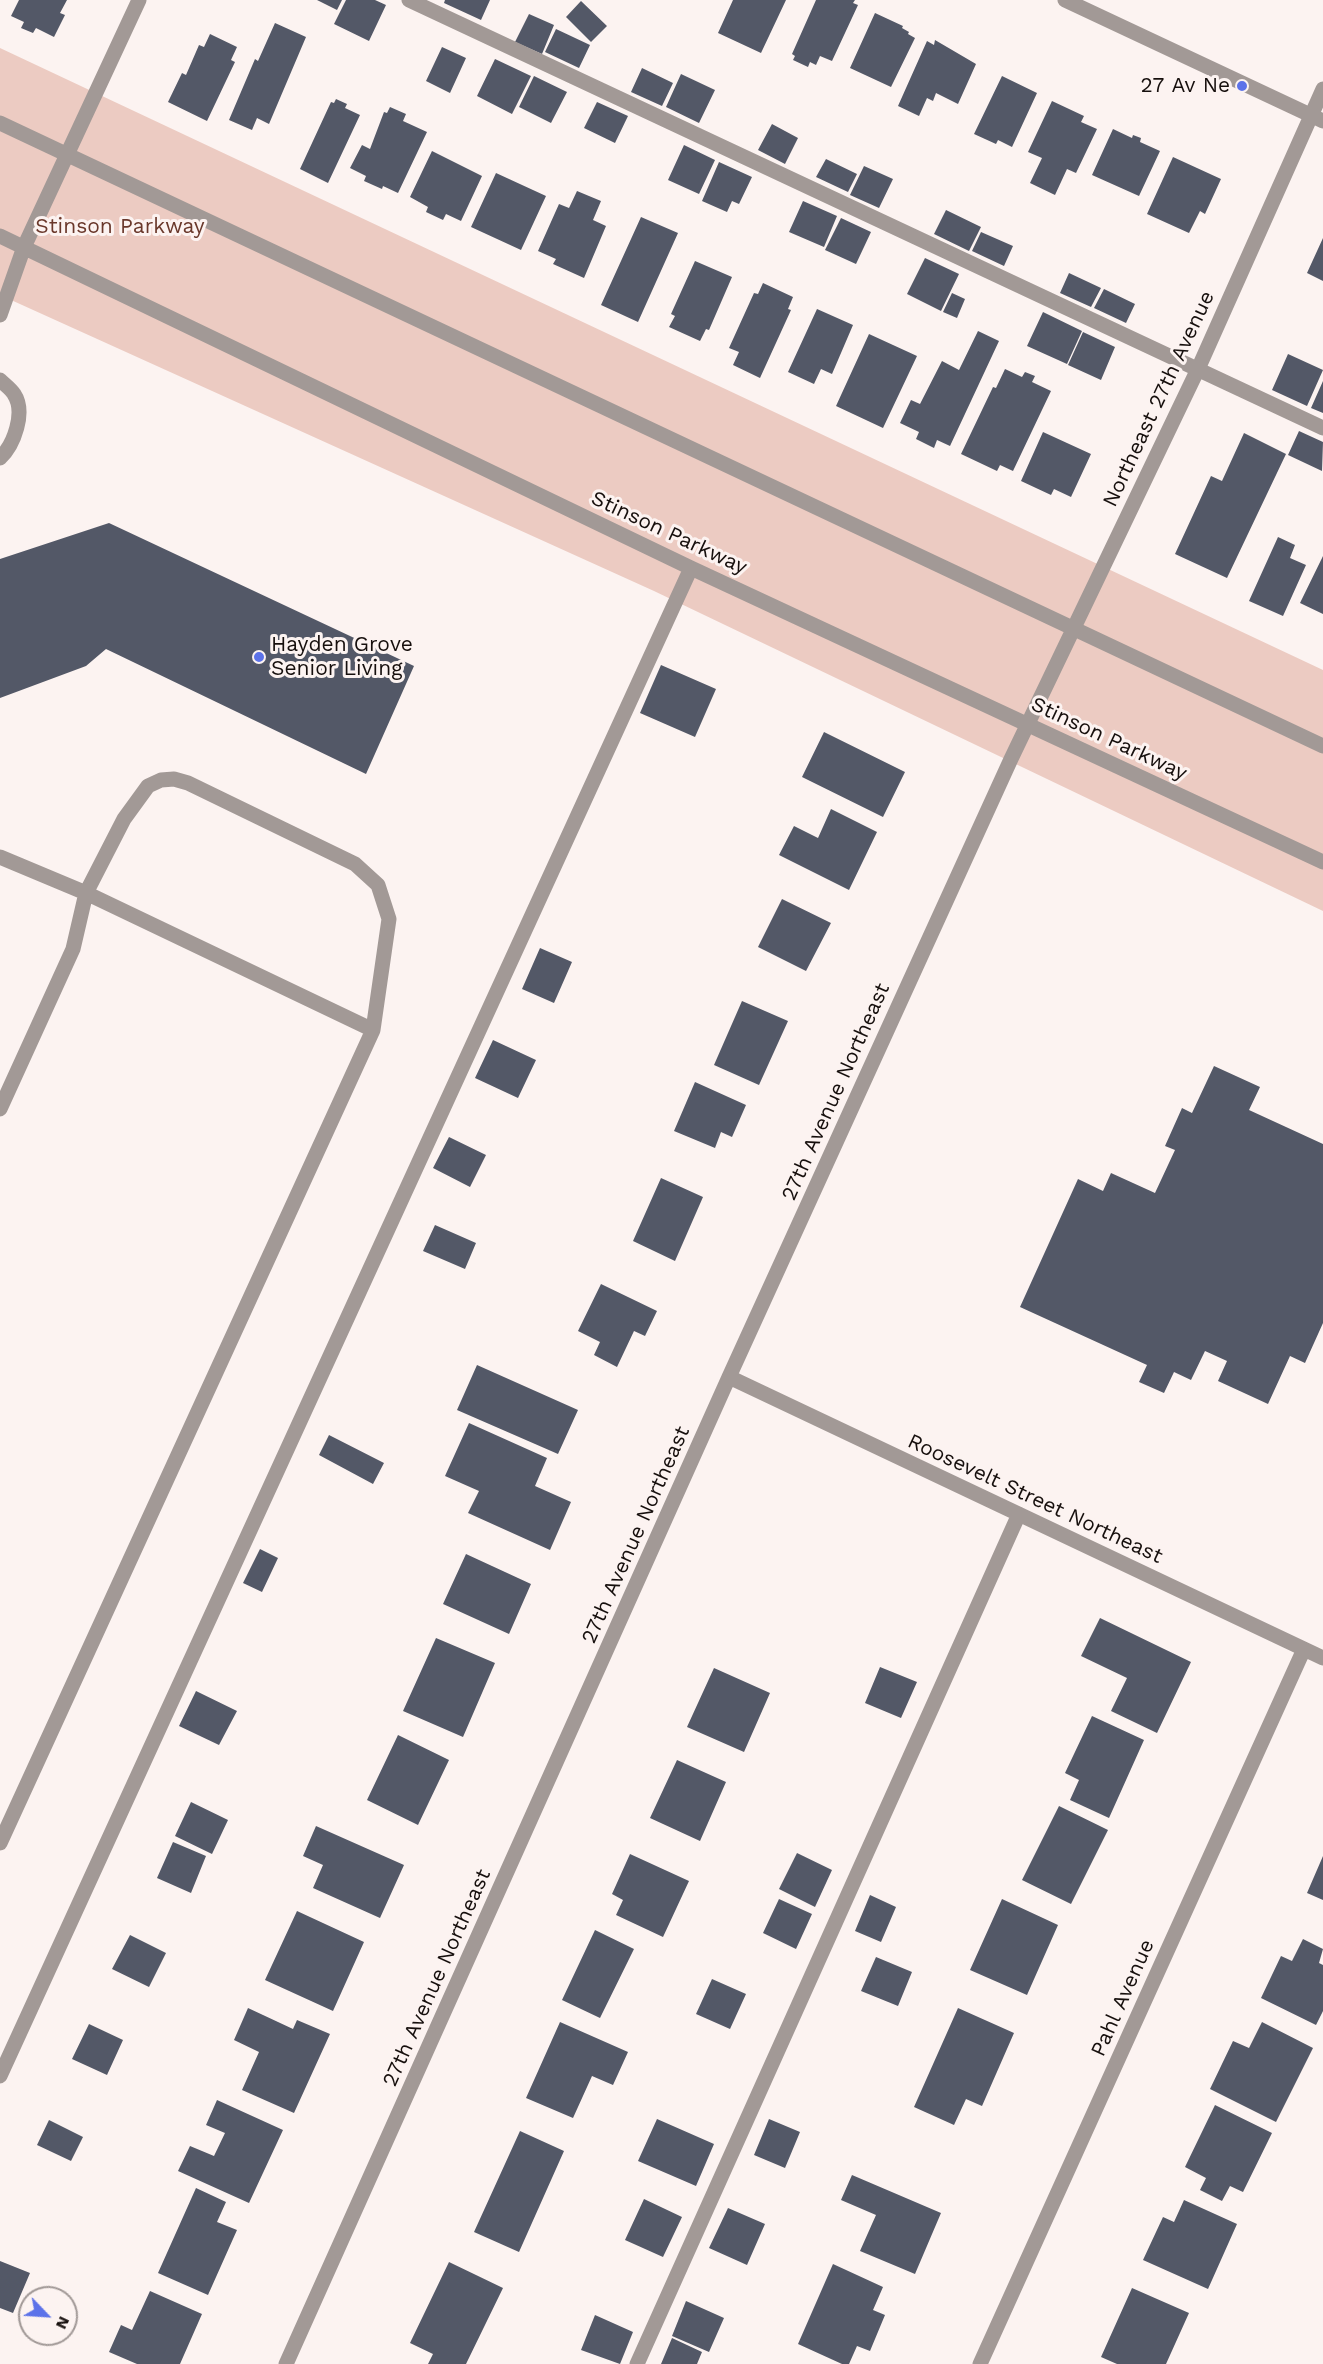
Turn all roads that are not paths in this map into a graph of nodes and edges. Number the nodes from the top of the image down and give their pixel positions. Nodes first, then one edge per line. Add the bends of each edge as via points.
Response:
1 (139, 0) edge
2 (409, 0) edge
3 (1065, 0) edge
4 (1323, 89) edge
5 (1317, 118) edge
6 (0, 123) edge
7 (68, 154) junction
8 (0, 236) edge
9 (24, 247) junction
10 (0, 315) edge
11 (1198, 369) junction
12 (0, 380) edge
13 (1323, 428) edge
14 (0, 458) edge
15 (691, 568) junction
16 (1071, 628) junction
17 (1028, 724) junction
18 (1323, 746) edge
19 (0, 857) edge
20 (1323, 862) edge
21 (87, 893) junction
22 (372, 1030) junction
23 (0, 1109) edge
24 (729, 1377) junction
25 (1019, 1514) junction
26 (1304, 1649) junction
27 (1323, 1658) edge
28 (0, 1843) edge
29 (0, 2076) edge
30 (286, 2364) edge
31 (637, 2364) edge
32 (980, 2364) edge

1 - 7 street
2 - 11 street
3 - 5 street
4 - 5 street, Northeast 27th Avenue
5 - 11 street, Northeast 27th Avenue
6 - 7 street
7 - 9 street
7 - 16 street
8 - 9 street, Stinson Parkway
9 - 10 street
9 - 15 street, Stinson Parkway
11 - 13 street
11 - 16 street, Northeast 27th Avenue
12 - 14 street via 15,394 18,415 14,436
15 - 17 street, Stinson Parkway
15 - 29 street
16 - 17 street, Northeast 27th Avenue
16 - 18 street
17 - 20 street, Stinson Parkway
17 - 24 street, 27th Avenue Northeast
19 - 21 street
21 - 22 street
21 - 22 street via 124,819 147,786 174,779 188,783 355,864 378,885 389,919
21 - 23 street via 73,949
22 - 28 street
24 - 25 street, Roosevelt Street Northeast
24 - 30 street, 27th Avenue Northeast
25 - 26 street, Roosevelt Street Northeast
25 - 31 street
26 - 27 street, Roosevelt Street Northeast
26 - 32 street, Pahl Avenue

